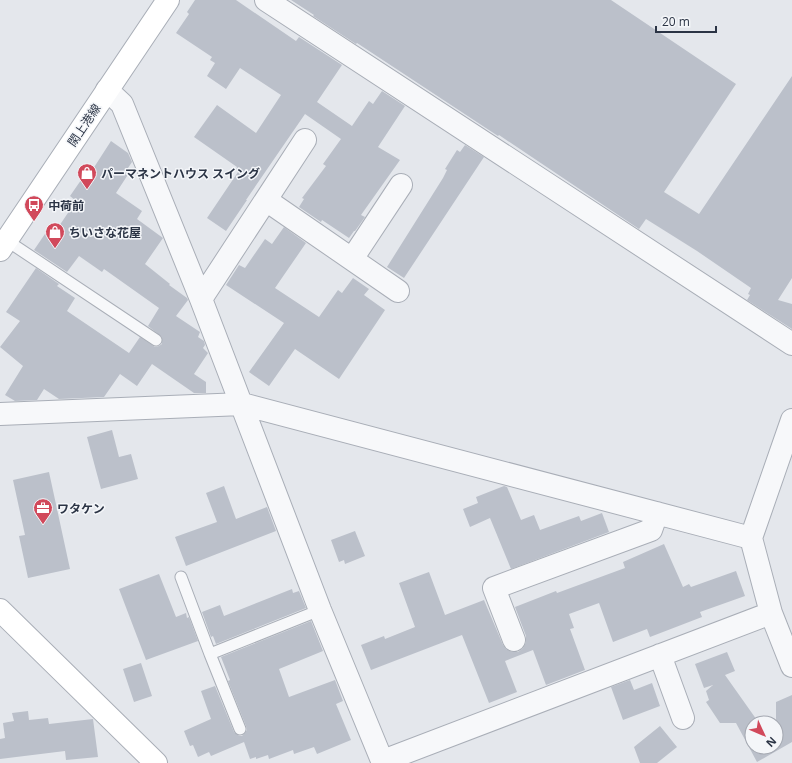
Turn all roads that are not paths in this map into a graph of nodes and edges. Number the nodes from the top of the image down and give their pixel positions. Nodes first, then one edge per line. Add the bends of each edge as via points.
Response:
1 (168, 0) edge
2 (266, 0) edge
3 (107, 90) junction
4 (305, 140) dead end
5 (401, 186) dead end
6 (266, 200) junction
7 (3, 245) edge
8 (352, 259) junction
9 (398, 291) dead end
10 (201, 299) junction
11 (156, 340) dead end
12 (792, 344) edge
13 (242, 404) junction
14 (0, 414) edge
15 (792, 420) edge
16 (657, 513) junction
17 (751, 538) junction
18 (181, 577) dead end
19 (0, 610) edge
20 (320, 610) junction
21 (771, 613) junction
22 (514, 640) dead end
23 (210, 654) junction
24 (660, 655) junction
25 (792, 666) edge
26 (684, 718) dead end
27 (240, 729) dead end
28 (383, 762) edge
29 (156, 763) edge

1 - 3 main road, 閖上港線
2 - 12 street
3 - 7 main road, 閖上港線
3 - 10 street via 122,104
4 - 6 street
5 - 8 street
6 - 8 street
6 - 10 street
7 - 11 lane
8 - 9 street
10 - 13 street
13 - 14 street
13 - 16 street
13 - 20 street
15 - 17 street
16 - 17 street
16 - 22 street via 651,530 494,588
17 - 21 street
18 - 23 lane
19 - 29 main road
20 - 23 lane
20 - 28 street
21 - 24 street
21 - 25 street
23 - 27 lane
24 - 26 street
24 - 28 street

